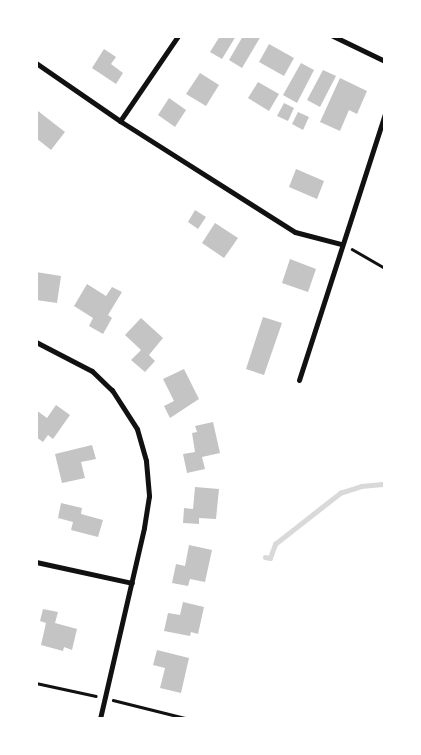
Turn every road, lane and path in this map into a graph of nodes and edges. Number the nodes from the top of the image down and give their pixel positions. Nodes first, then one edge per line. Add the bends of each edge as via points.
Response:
1 (178, 36) edge
2 (333, 36) edge
3 (385, 61) edge
4 (36, 63) edge
5 (385, 114) edge
6 (120, 122) junction
7 (342, 244) junction
8 (385, 268) edge
9 (36, 342) edge
10 (298, 380) dead end
11 (36, 562) edge
12 (132, 583) junction
13 (100, 719) edge

1 - 6 street
2 - 3 street
4 - 6 street
5 - 7 street
6 - 7 street via 295,232
7 - 8 path
7 - 10 street
9 - 12 street via 92,370 112,390 137,429 146,461 149,496
11 - 12 street
12 - 13 street

